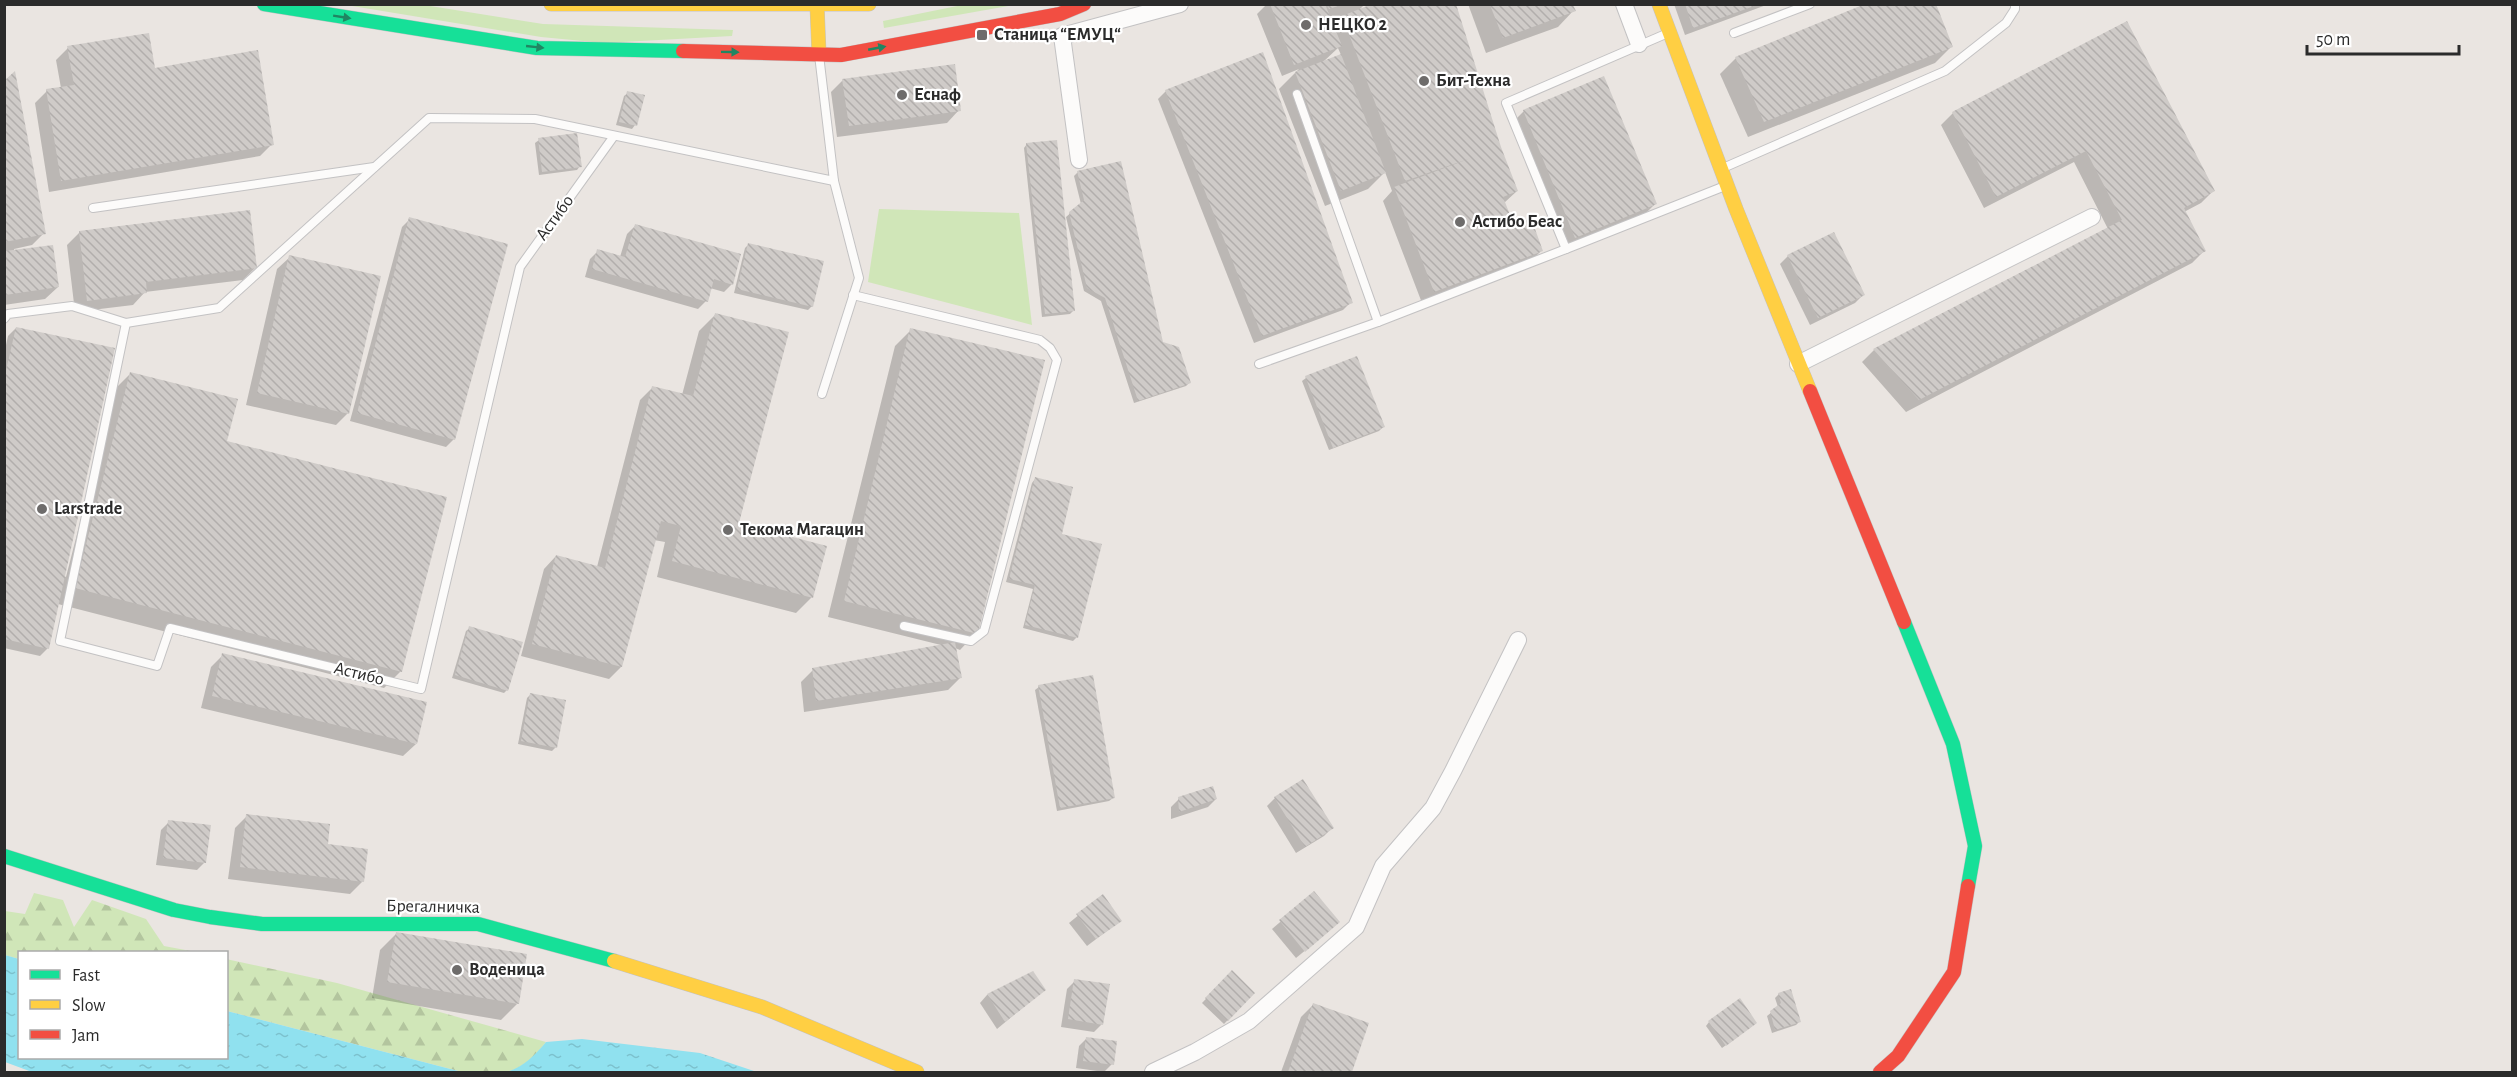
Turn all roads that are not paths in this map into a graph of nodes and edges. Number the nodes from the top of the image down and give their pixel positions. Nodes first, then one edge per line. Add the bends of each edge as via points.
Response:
1 (264, 4) edge
2 (551, 4) edge
3 (869, 4) edge
4 (1084, 4) edge
5 (1180, 4) edge
6 (1624, 4) edge
7 (1659, 4) edge
8 (1810, 4) edge
9 (2015, 4) edge
10 (799, 5) edge
11 (817, 5) edge
12 (1669, 33) junction
13 (1734, 33) dead end
14 (1639, 44) junction
15 (819, 54) junction
16 (1296, 94) dead end
17 (614, 135) junction
18 (1079, 160) dead end
19 (375, 167) junction
20 (1720, 169) junction
21 (834, 181) junction
22 (1726, 185) junction
23 (93, 208) dead end
24 (2092, 217) dead end
25 (1566, 249) junction
26 (853, 295) junction
27 (4, 319) edge
28 (1378, 322) junction
29 (126, 323) junction
30 (1259, 364) dead end
31 (1798, 364) junction
32 (822, 394) dead end
33 (904, 626) dead end
34 (1518, 640) dead end
35 (4, 856) edge
36 (916, 1072) edge
37 (1153, 1072) edge
38 (1880, 1072) edge

1 -> 15 street via 537,48
2 - 10 street
3 - 11 street
15 -> 4 street via 841,55 1060,14
5 - 18 street via 1062,36
6 - 14 street
7 - 12 street
8 - 13 lane
9 - 20 lane via 2006,23 1945,71
10 - 11 street
11 - 15 street
12 - 14 lane
12 - 20 street
14 - 25 lane via 1506,103
15 - 21 lane
16 - 28 lane
17 - 19 lane via 535,118 429,118
17 - 21 lane
17 - 29 lane, Астибо via 520,267 421,689 170,628 157,666 60,641
19 - 23 lane
19 - 29 lane via 219,308
20 - 22 street
21 - 26 lane via 859,278
22 - 25 lane
22 - 31 street
24 - 31 street
25 - 28 lane
26 - 32 lane
26 - 33 lane via 1040,340 1057,360 984,631 971,641
27 - 29 lane via 8,314 72,306
28 - 30 lane
31 - 38 street via 1953,744 1975,846 1954,972 1898,1056
34 - 37 street via 1438,799 1383,866 1356,927 1249,1021
35 - 36 street, Брегалничка via 174,910 210,917 262,924 478,924 495,928 761,1007

